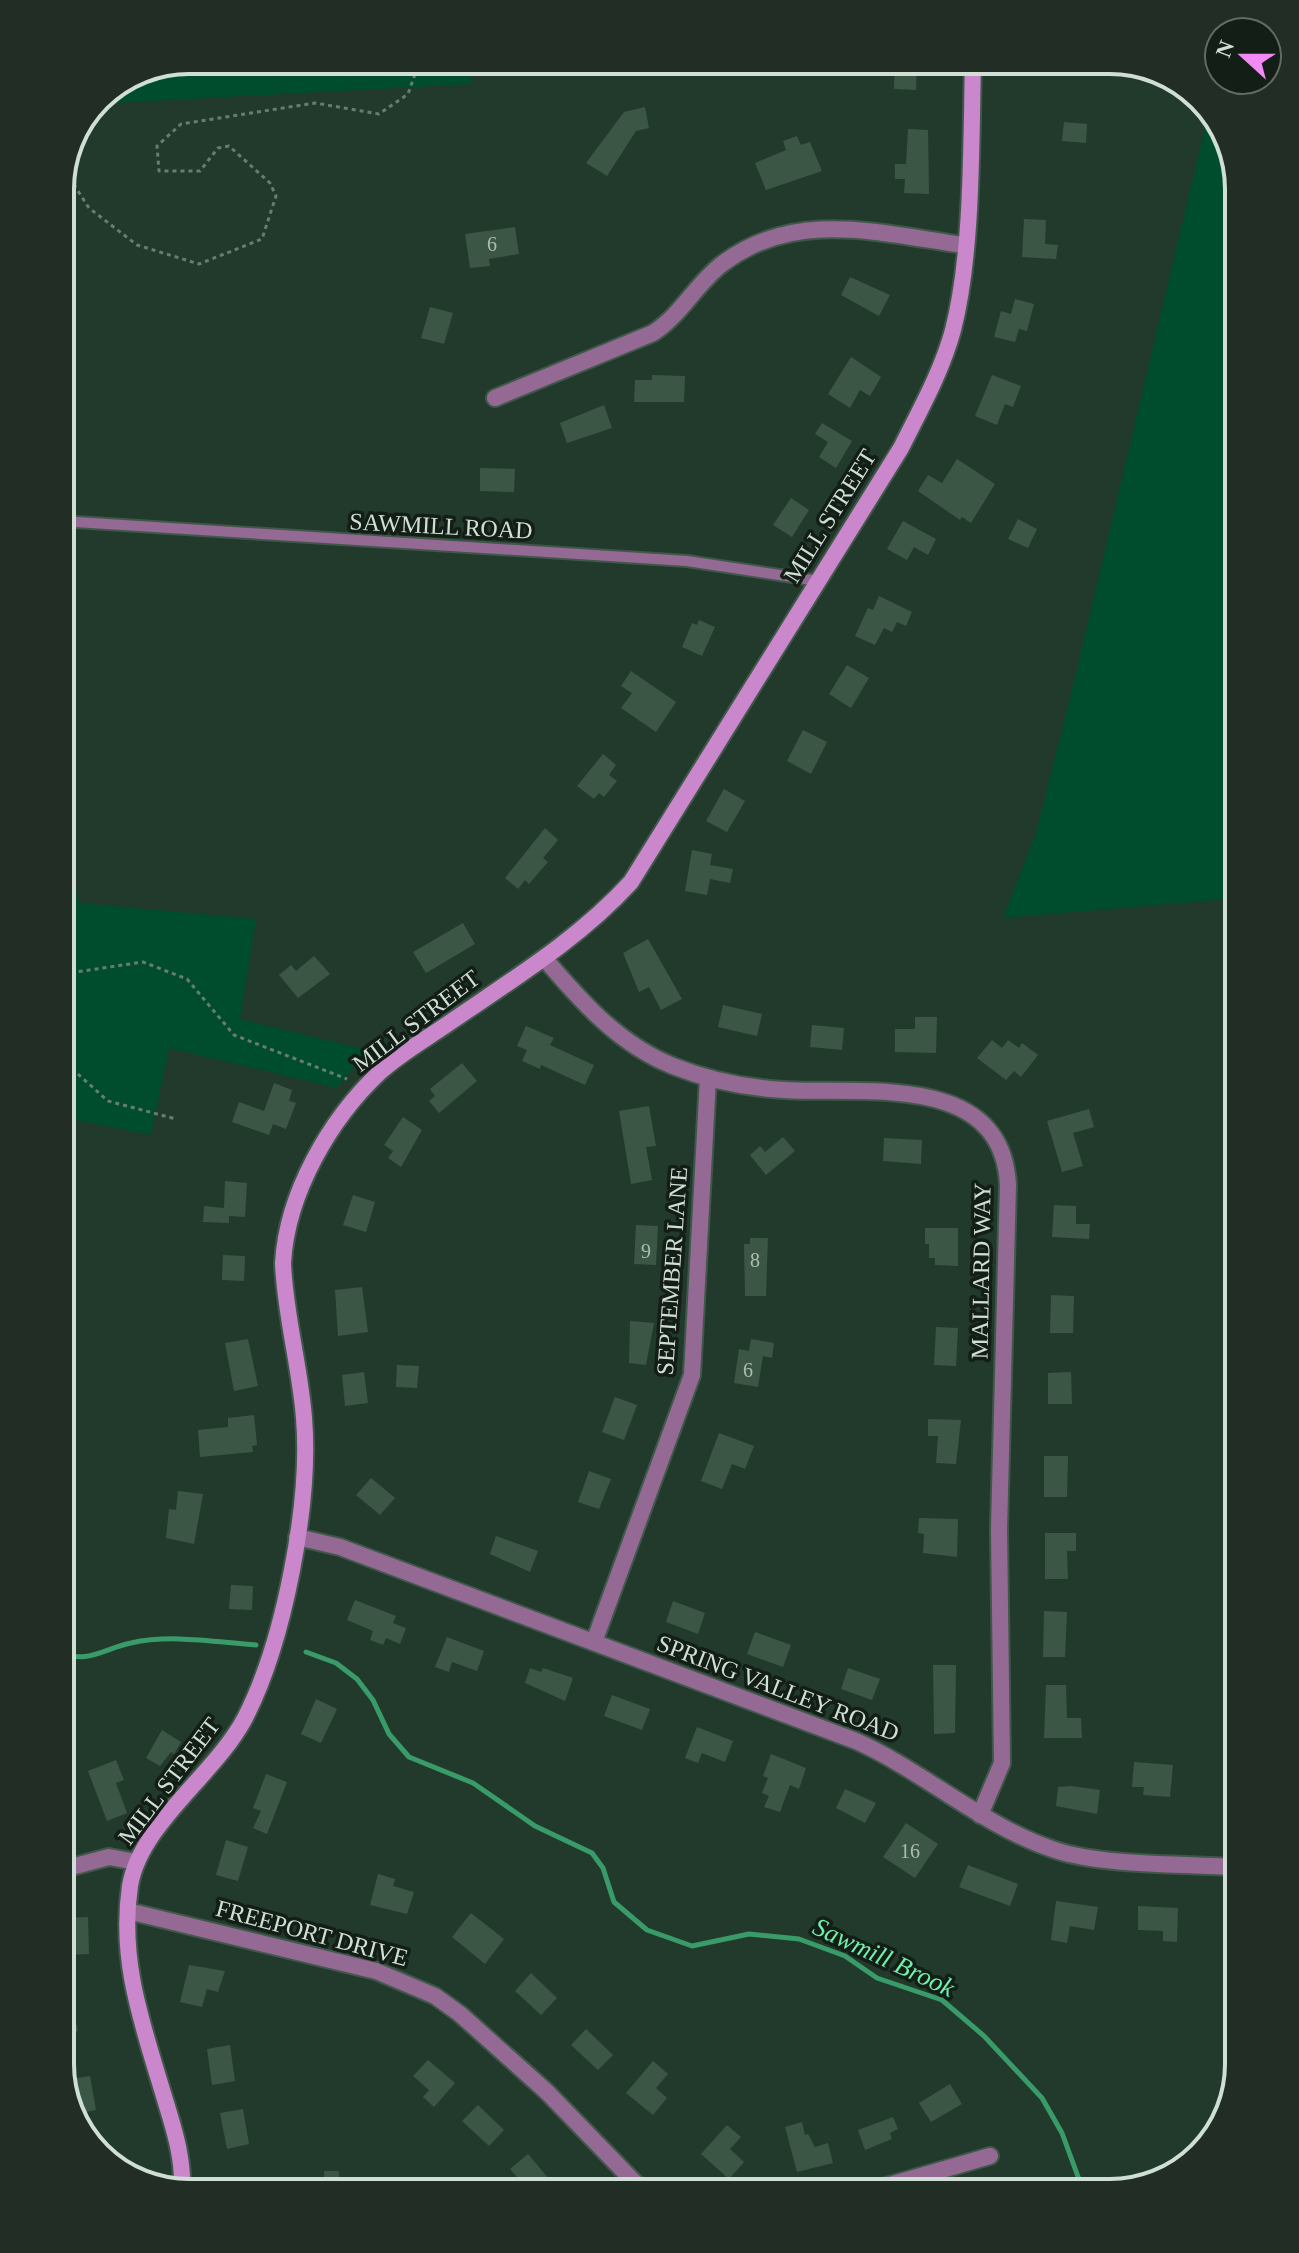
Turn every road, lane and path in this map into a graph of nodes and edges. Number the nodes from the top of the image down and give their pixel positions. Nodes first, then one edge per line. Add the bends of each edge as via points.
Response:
1 (415, 74) edge
2 (972, 74) edge
3 (74, 185) edge
4 (964, 245) junction
5 (495, 398) dead end
6 (74, 522) edge
7 (819, 581) junction
8 (544, 958) junction
9 (74, 974) edge
10 (74, 1071) edge
11 (708, 1078) junction
12 (366, 1087) junction
13 (176, 1119) dead end
14 (297, 1537) junction
15 (594, 1642) junction
16 (980, 1815) junction
17 (136, 1862) junction
18 (74, 1866) edge
19 (1225, 1866) edge
20 (128, 1911) junction
21 (990, 2156) dead end
22 (181, 2179) edge
23 (631, 2179) edge
24 (910, 2179) edge

1 - 3 path via 408,94 379,114 315,103 181,124 157,146 159,171 200,171 218,148 229,146 270,183 276,196 262,239 199,264 137,245 89,208
2 - 4 street, MILL STREET
4 - 5 street via 822,227 769,238 721,265 648,336
4 - 7 street, MILL STREET via 957,310 935,378 901,448
6 - 7 lane, SAWMILL ROAD via 687,561
7 - 8 street, MILL STREET via 648,860 614,901
8 - 11 street, MALLARD WAY via 610,1029 654,1058
8 - 12 street, MILL STREET
9 - 12 path via 143,962 187,979 234,1035
10 - 13 path via 108,1101
11 - 15 street, SEPTEMBER LANE via 692,1375
11 - 16 street, MALLARD WAY via 758,1088 941,1099 973,1114 1000,1150 1008,1185 999,1529 1002,1763
12 - 14 street, MILL STREET via 310,1168 284,1249 304,1420
14 - 15 street, SPRING VALLEY ROAD via 342,1547
14 - 17 street, MILL STREET via 274,1638 245,1718
15 - 16 street, SPRING VALLEY ROAD via 856,1741 902,1762
16 - 19 street, SPRING VALLEY ROAD via 1068,1853
17 - 18 street via 109,1857
17 - 20 street, MILL STREET
20 - 22 street, MILL STREET via 128,1971 178,2144
20 - 23 street, FREEPORT DRIVE via 376,1971 435,1996 547,2092
21 - 24 street

